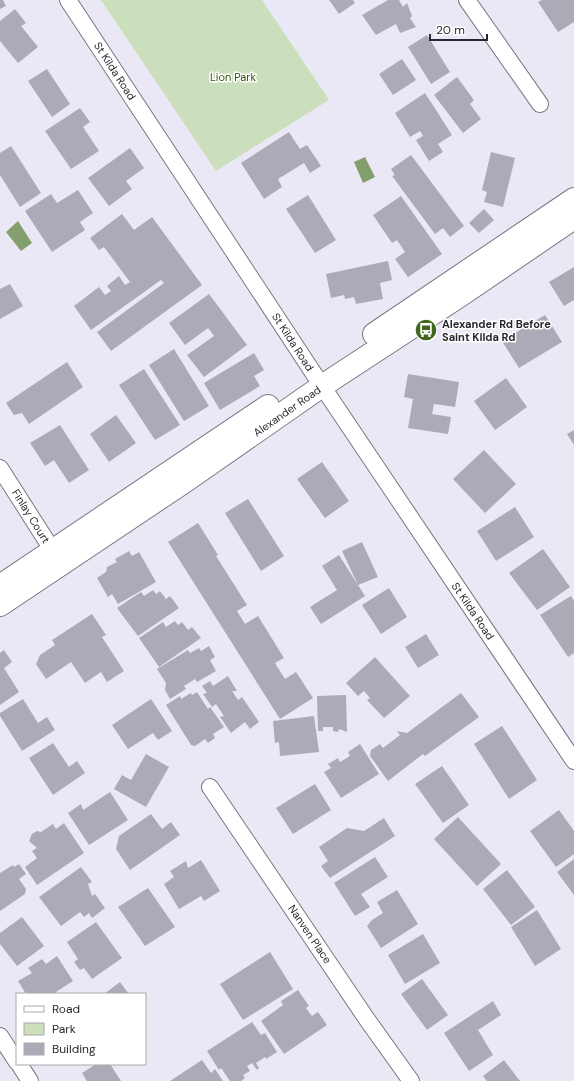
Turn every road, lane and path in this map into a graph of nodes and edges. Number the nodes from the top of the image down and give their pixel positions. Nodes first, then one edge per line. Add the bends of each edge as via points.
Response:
1 (68, 0) edge
2 (467, 0) edge
3 (540, 104) dead end
4 (574, 199) edge
5 (574, 218) edge
6 (318, 380) junction
7 (0, 468) edge
8 (57, 557) junction
9 (0, 586) edge
10 (0, 604) edge
11 (574, 761) edge
12 (210, 787) dead end
13 (0, 1036) edge
14 (16, 1060) edge
15 (19, 1065) edge
16 (30, 1081) edge
17 (411, 1081) edge

1 - 6 street, St Kilda Road
2 - 3 street
4 - 6 main road, Alexander Road
5 - 6 main road, Alexander Road via 461,295
6 - 8 main road, Alexander Road
6 - 11 street, St Kilda Road
7 - 8 street, Finlay Court
8 - 9 main road, Alexander Road
8 - 10 main road, Alexander Road
12 - 17 street, Nanven Place
13 - 14 street
15 - 16 street

